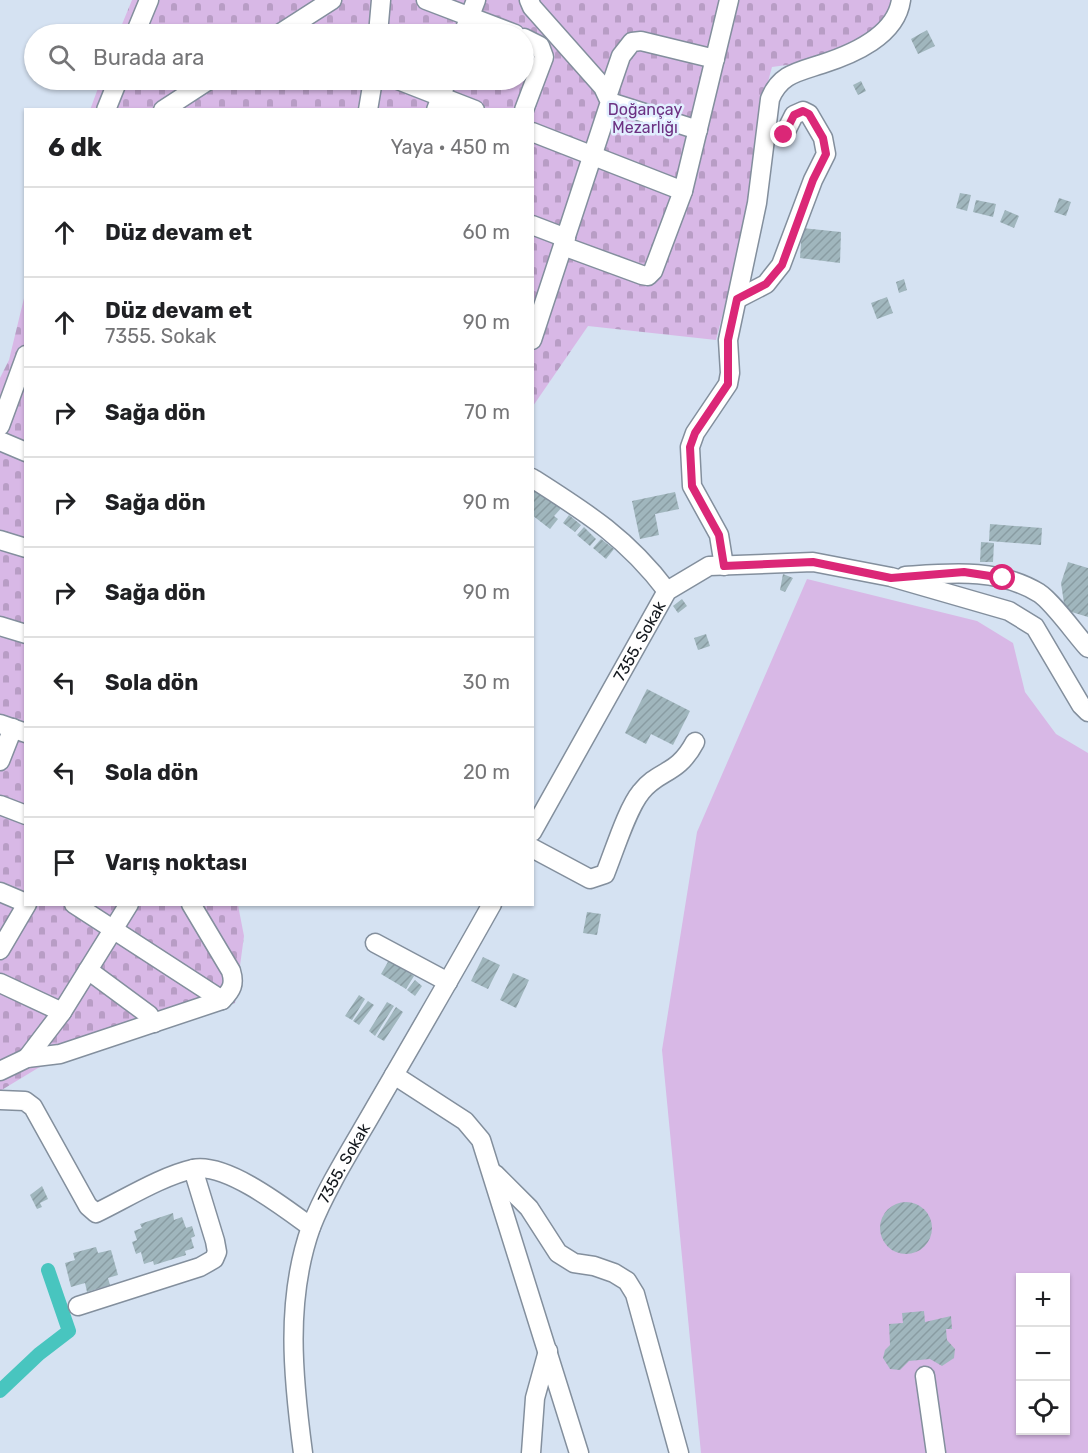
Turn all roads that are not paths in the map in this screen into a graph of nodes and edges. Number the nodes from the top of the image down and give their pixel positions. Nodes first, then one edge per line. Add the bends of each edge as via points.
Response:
1 (149, 0) edge
2 (332, 0) edge
3 (381, 0) edge
4 (426, 0) edge
5 (529, 0) edge
6 (729, 0) edge
7 (901, 0) edge
8 (473, 9) edge
9 (139, 24) edge
10 (295, 24) edge
11 (379, 24) edge
12 (467, 24) edge
13 (498, 24) edge
14 (534, 43) edge
15 (715, 58) junction
16 (534, 84) edge
17 (114, 90) edge
18 (194, 90) edge
19 (371, 90) edge
20 (427, 90) edge
21 (532, 90) edge
22 (441, 95) edge
23 (609, 98) junction
24 (107, 108) edge
25 (166, 108) edge
26 (368, 108) edge
27 (470, 108) edge
28 (525, 108) edge
29 (698, 130) junction
30 (534, 133) edge
31 (784, 135) dead end
32 (592, 155) junction
33 (683, 191) junction
34 (534, 226) edge
35 (564, 242) junction
36 (737, 299) junction
37 (536, 320) edge
38 (24, 360) edge
39 (0, 426) edge
40 (0, 441) edge
41 (24, 451) edge
42 (534, 479) edge
43 (0, 540) edge
44 (24, 547) edge
45 (724, 566) junction
46 (891, 578) junction
47 (667, 591) junction
48 (0, 626) edge
49 (24, 633) edge
50 (1088, 648) edge
51 (1088, 712) edge
52 (13, 728) edge
53 (695, 742) dead end
54 (0, 761) edge
55 (0, 805) edge
56 (24, 814) edge
57 (534, 828) edge
58 (534, 849) edge
59 (0, 892) edge
60 (24, 903) edge
61 (25, 906) edge
62 (77, 906) edge
63 (128, 906) edge
64 (491, 906) edge
65 (197, 908) edge
66 (113, 930) junction
67 (375, 943) dead end
68 (0, 950) edge
69 (88, 970) junction
70 (448, 982) junction
71 (0, 983) edge
72 (222, 999) junction
73 (62, 1012) junction
74 (154, 1023) junction
75 (27, 1059) junction
76 (0, 1071) edge
77 (394, 1075) junction
78 (0, 1100) edge
79 (193, 1169) junction
80 (492, 1170) junction
81 (312, 1227) junction
82 (78, 1306) dead end
83 (548, 1351) junction
84 (924, 1376) dead end
85 (303, 1453) edge
86 (531, 1453) edge
87 (579, 1453) edge
88 (679, 1453) edge
89 (936, 1453) edge

1 - 9 street
2 - 10 street
3 - 11 street
4 - 8 street
5 - 23 street
6 - 15 street
7 - 36 street via 899,13 876,39 824,64 791,74 775,86 770,99 758,202
8 - 12 street
8 - 13 street
14 - 16 street via 540,46 544,57
15 - 23 street via 632,42 621,56
15 - 29 street
17 - 24 street
18 - 25 street
19 - 26 street
20 - 22 street
21 - 28 street
22 - 27 street
23 - 29 street
23 - 32 street
29 - 33 street
30 - 32 street
31 - 36 street via 794,115 803,111 809,114 823,138 826,154 782,265 766,284
32 - 33 street
32 - 35 street
33 - 35 street via 648,276
34 - 35 street
35 - 37 street
36 - 45 street via 728,340 728,384 690,447 692,486 719,535
38 - 39 street
40 - 41 street
42 - 47 street via 600,521 643,560
43 - 44 street
45 - 46 street, 7355. Sokak via 813,562
45 - 47 street, 7355. Sokak via 709,566
46 - 50 street via 964,572 1003,578 1041,594
46 - 51 street, 7355. Sokak via 1009,611 1035,627
47 - 57 street, 7355. Sokak
48 - 49 street
52 - 54 street
53 - 58 street via 676,768 640,792 601,877 590,879
55 - 56 street
59 - 60 street
61 - 68 street
62 - 66 street
63 - 66 street
64 - 70 street, 7355. Sokak
65 - 72 street via 234,980 231,991
66 - 69 street
66 - 72 street
67 - 70 street
69 - 73 street
69 - 74 street via 149,1015
70 - 77 street, 7355. Sokak
71 - 73 street
72 - 74 street
73 - 75 street
74 - 75 street via 60,1054
75 - 76 street
77 - 80 street via 465,1121 481,1140
77 - 81 street, 7355. Sokak
78 - 79 street via 25,1101 33,1107 88,1206 96,1213
79 - 81 street via 208,1169 241,1181
79 - 82 street via 215,1241 214,1259
80 - 83 street
80 - 88 street via 529,1208 558,1253 574,1263 605,1269 627,1281 635,1294
81 - 85 street, 7355. Sokak via 299,1279 293,1330 293,1381
83 - 86 street via 535,1398
83 - 87 street
84 - 89 street

